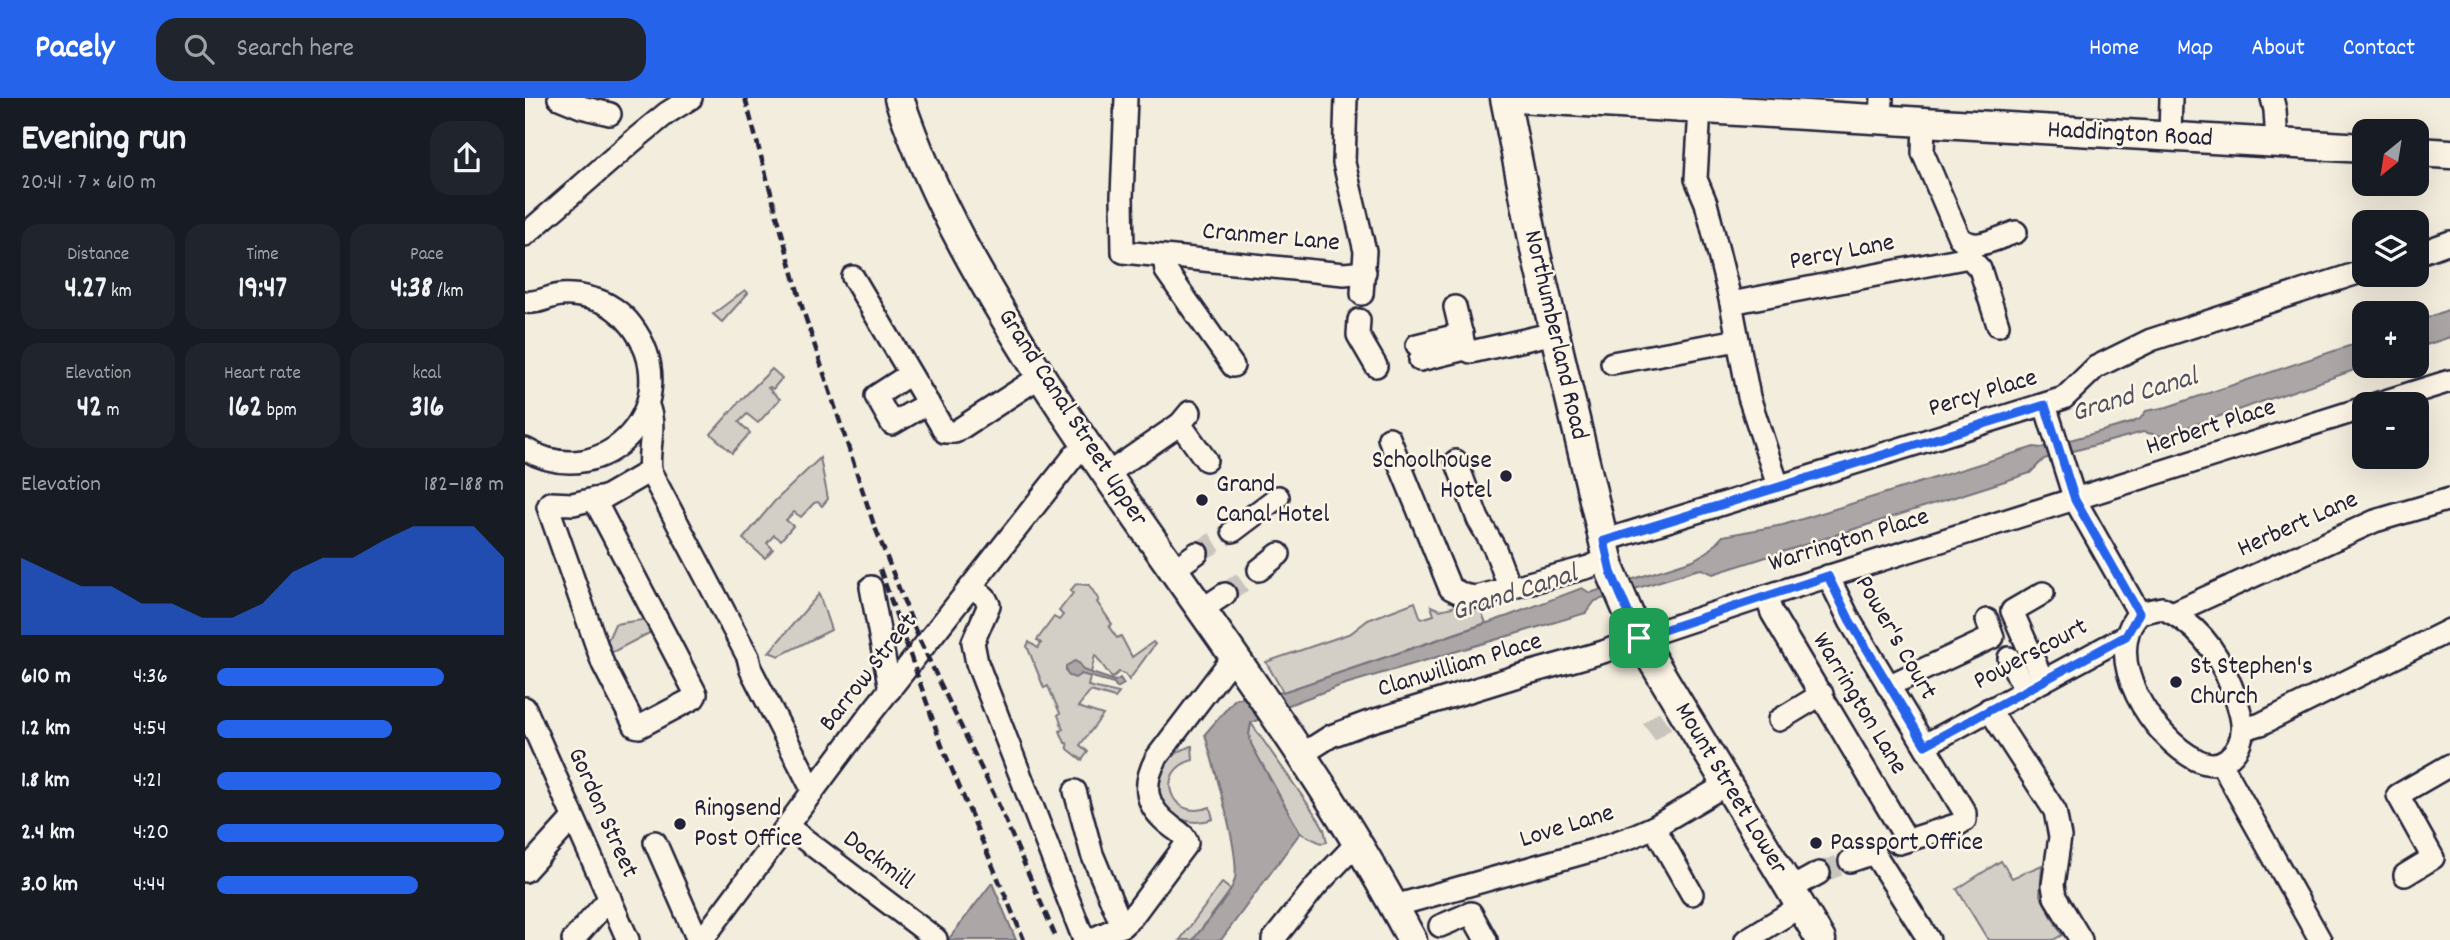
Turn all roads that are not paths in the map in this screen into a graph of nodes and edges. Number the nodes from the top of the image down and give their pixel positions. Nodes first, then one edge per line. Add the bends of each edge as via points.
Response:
1 (559, 98) edge
2 (691, 98) edge
3 (899, 98) edge
4 (1126, 98) edge
5 (1346, 98) edge
6 (1506, 98) edge
7 (1518, 98) edge
8 (2171, 98) edge
9 (2272, 98) edge
10 (603, 103) edge
11 (1700, 108) junction
12 (1881, 109) edge
13 (1924, 123) junction
14 (2170, 137) junction
15 (634, 140) junction
16 (2277, 143) junction
17 (2352, 147) edge
18 (2429, 152) edge
19 (2450, 153) edge
20 (2016, 232) dead end
21 (525, 235) edge
22 (2450, 242) edge
23 (2429, 250) edge
24 (1164, 257) junction
25 (2352, 275) edge
26 (853, 277) dead end
27 (528, 302) edge
28 (1731, 303) junction
29 (1455, 307) dead end
30 (1359, 320) dead end
31 (1998, 325) dead end
32 (1555, 333) junction
33 (1738, 340) junction
34 (1463, 342) junction
35 (1419, 353) dead end
36 (1612, 363) dead end
37 (1233, 366) dead end
38 (1376, 366) dead end
39 (910, 374) junction
40 (1041, 376) junction
41 (2450, 381) edge
42 (2415, 392) edge
43 (928, 403) junction
44 (2045, 405) junction
45 (648, 406) junction
46 (2352, 412) edge
47 (1389, 438) dead end
48 (1087, 446) junction
49 (525, 449) edge
50 (1206, 460) dead end
51 (1456, 461) dead end
52 (650, 471) junction
53 (1106, 475) junction
54 (1778, 486) junction
55 (1278, 497) dead end
56 (594, 499) junction
57 (2450, 499) edge
58 (2075, 500) junction
59 (1233, 531) tunnel mouth
60 (1197, 553) tunnel mouth
61 (1279, 554) dead end
62 (1607, 557) junction
63 (1173, 570) junction
64 (1259, 570) tunnel mouth
65 (1828, 576) junction
66 (871, 587) dead end
67 (972, 587) junction
68 (1510, 589) junction
69 (2043, 593) dead end
70 (1225, 594) tunnel mouth
71 (1766, 596) junction
72 (1626, 608) joint
73 (1201, 610) junction
74 (2172, 612) junction
75 (2139, 613) junction
76 (1987, 620) dead end
77 (2450, 630) edge
78 (2126, 636) junction
79 (1639, 638) junction
80 (2009, 658) dead end
81 (1238, 664) junction
82 (1888, 686) junction
83 (2034, 686) junction
84 (890, 690) junction
85 (1822, 694) junction
86 (525, 708) edge
87 (1989, 709) junction
88 (1779, 720) dead end
89 (2243, 729) junction
90 (1925, 745) junction
91 (532, 750) edge
92 (1301, 755) junction
93 (2221, 763) junction
94 (2450, 765) edge
95 (1727, 784) junction
96 (813, 791) junction
97 (1075, 791) dead end
98 (573, 818) junction
99 (787, 827) junction
100 (1654, 827) junction
101 (655, 842) dead end
102 (1359, 842) junction
103 (1903, 842) joint
104 (1850, 861) tunnel mouth
105 (525, 871) edge
106 (1819, 873) tunnel mouth
107 (2405, 874) dead end
108 (1692, 894) dead end
109 (1795, 897) junction
110 (610, 898) junction
111 (1394, 906) junction
112 (1122, 926) junction
113 (1440, 926) dead end
114 (936, 939) edge
115 (573, 940) edge
116 (628, 940) edge
117 (700, 940) edge
118 (1084, 940) edge
119 (1090, 940) edge
120 (1273, 940) edge
121 (1412, 940) edge
122 (1486, 940) edge
123 (1746, 940) edge
124 (1821, 940) edge
125 (1929, 940) edge
126 (2081, 940) edge
127 (2320, 940) edge

1 - 10 street via 581,107
2 - 15 street
3 - 40 main road, Grand Canal Street Upper via 933,186 970,259
4 - 24 street, Cranmer Lane via 1123,251
5 - 24 street, Cranmer Lane via 1344,163 1365,251 1363,285 1344,274
6 - 32 main road, Northumberland Road
7 - 11 main road, Haddington Road
8 - 14 street
9 - 16 street
10 - 15 street
11 - 12 main road, Haddington Road
11 - 28 street via 1696,179
12 - 13 main road, Haddington Road
13 - 14 main road, Haddington Road
13 - 20 street via 1923,153 1964,243 1974,246
14 - 16 main road, Haddington Road
15 - 21 street
16 - 17 main road, Haddington Road
18 - 19 main road
22 - 23 street
24 - 37 street, Cranmer Lane via 1166,271
25 - 44 street, Percy Place via 2151,340 2096,367 2064,398
26 - 39 street
27 - 45 street via 563,295 585,297 624,316 644,342 652,374
28 - 31 street, Percy Lane via 1965,257 1980,269
28 - 33 street
29 - 34 street
30 - 38 street via 1358,335
32 - 34 street via 1471,352
32 - 62 main road, Northumberland Road
33 - 36 street
33 - 54 street via 1749,397
34 - 35 street
39 - 43 street
39 - 43 street via 876,396 892,424
40 - 43 street via 955,432 945,432
40 - 48 main road, Grand Canal Street Upper
41 - 42 street
44 - 54 street, Percy Place
44 - 58 street
45 - 49 street via 631,435 605,454 573,463 540,458
45 - 52 street via 653,425
46 - 58 street, Herbert Place
47 - 68 street, Percy Place via 1451,588 1476,597
48 - 53 main road, Grand Canal Street Upper
48 - 67 street, Barrow Street via 1074,456
50 - 53 street via 1185,418
51 - 68 street
52 - 56 street
52 - 96 street via 748,657 747,672
53 - 63 main road, Grand Canal Street Upper
54 - 62 street, Percy Place
55 - 59 street
56 - 56 street via 697,697 639,727 603,664 548,507 550,503
57 - 74 street, Herbert Lane via 2375,521
58 - 65 street, Warrington Place
58 - 75 street
60 - 63 street
61 - 64 street
62 - 68 street, Percy Place via 1589,567
62 - 72 main road, Northumberland Road
63 - 73 main road, Grand Canal Street Upper
65 - 71 street, Warrington Place
65 - 82 street, Power's Court
66 - 84 street
67 - 84 street, Barrow Street
67 - 118 street via 989,605 973,642 977,663
69 - 83 street via 2012,611
70 - 73 street
71 - 79 street, Warrington Place
71 - 85 street, Warrington Lane
72 - 79 main road, Mount Street Lower
73 - 81 main road, Grand Canal Street Upper
74 - 75 street via 2162,608
74 - 89 street via 2210,646 2231,685
75 - 78 street
76 - 82 street via 1993,637
77 - 89 street
78 - 83 street, Powerscourt
78 - 93 street via 2128,670 2153,723 2197,760
79 - 92 street, Clanwilliam Place via 1366,723
79 - 95 main road, Mount Street Lower via 1673,714
80 - 83 street
81 - 92 main road, Grand Canal Street Upper
81 - 112 street via 1157,757 1148,774 1146,791 1153,807 1187,843
82 - 90 street, Power's Court
83 - 87 street, Powerscourt
84 - 96 street, Barrow Street via 858,747
85 - 88 street
85 - 103 street, Warrington Lane
86 - 91 street, Gordon Street
87 - 90 street, Powerscourt
87 - 126 street via 2055,811 2060,837 2055,897
89 - 93 street via 2237,752
90 - 103 street, Power's Court via 1965,820
91 - 98 street, Gordon Street
92 - 102 main road, Grand Canal Street Upper
93 - 127 street
94 - 107 street via 2398,795 2433,858
95 - 100 street, Love Lane
95 - 109 main road, Mount Street Lower
96 - 99 street, Barrow Street
97 - 112 street via 1092,854
98 - 105 street
98 - 110 street, Gordon Street
99 - 114 street, Dockmill
99 - 117 street, Barrow Street
100 - 108 street, Love Lane
100 - 111 street, Love Lane via 1594,850
101 - 117 street
102 - 111 main road, Grand Canal Street Upper
102 - 120 street via 1315,886
104 - 125 street via 1874,853
106 - 109 street
109 - 123 street
109 - 124 main road, Mount Street Lower
110 - 115 street
110 - 116 street, Gordon Street
111 - 121 main road, Grand Canal Street Upper
112 - 119 street
113 - 122 street via 1471,913

